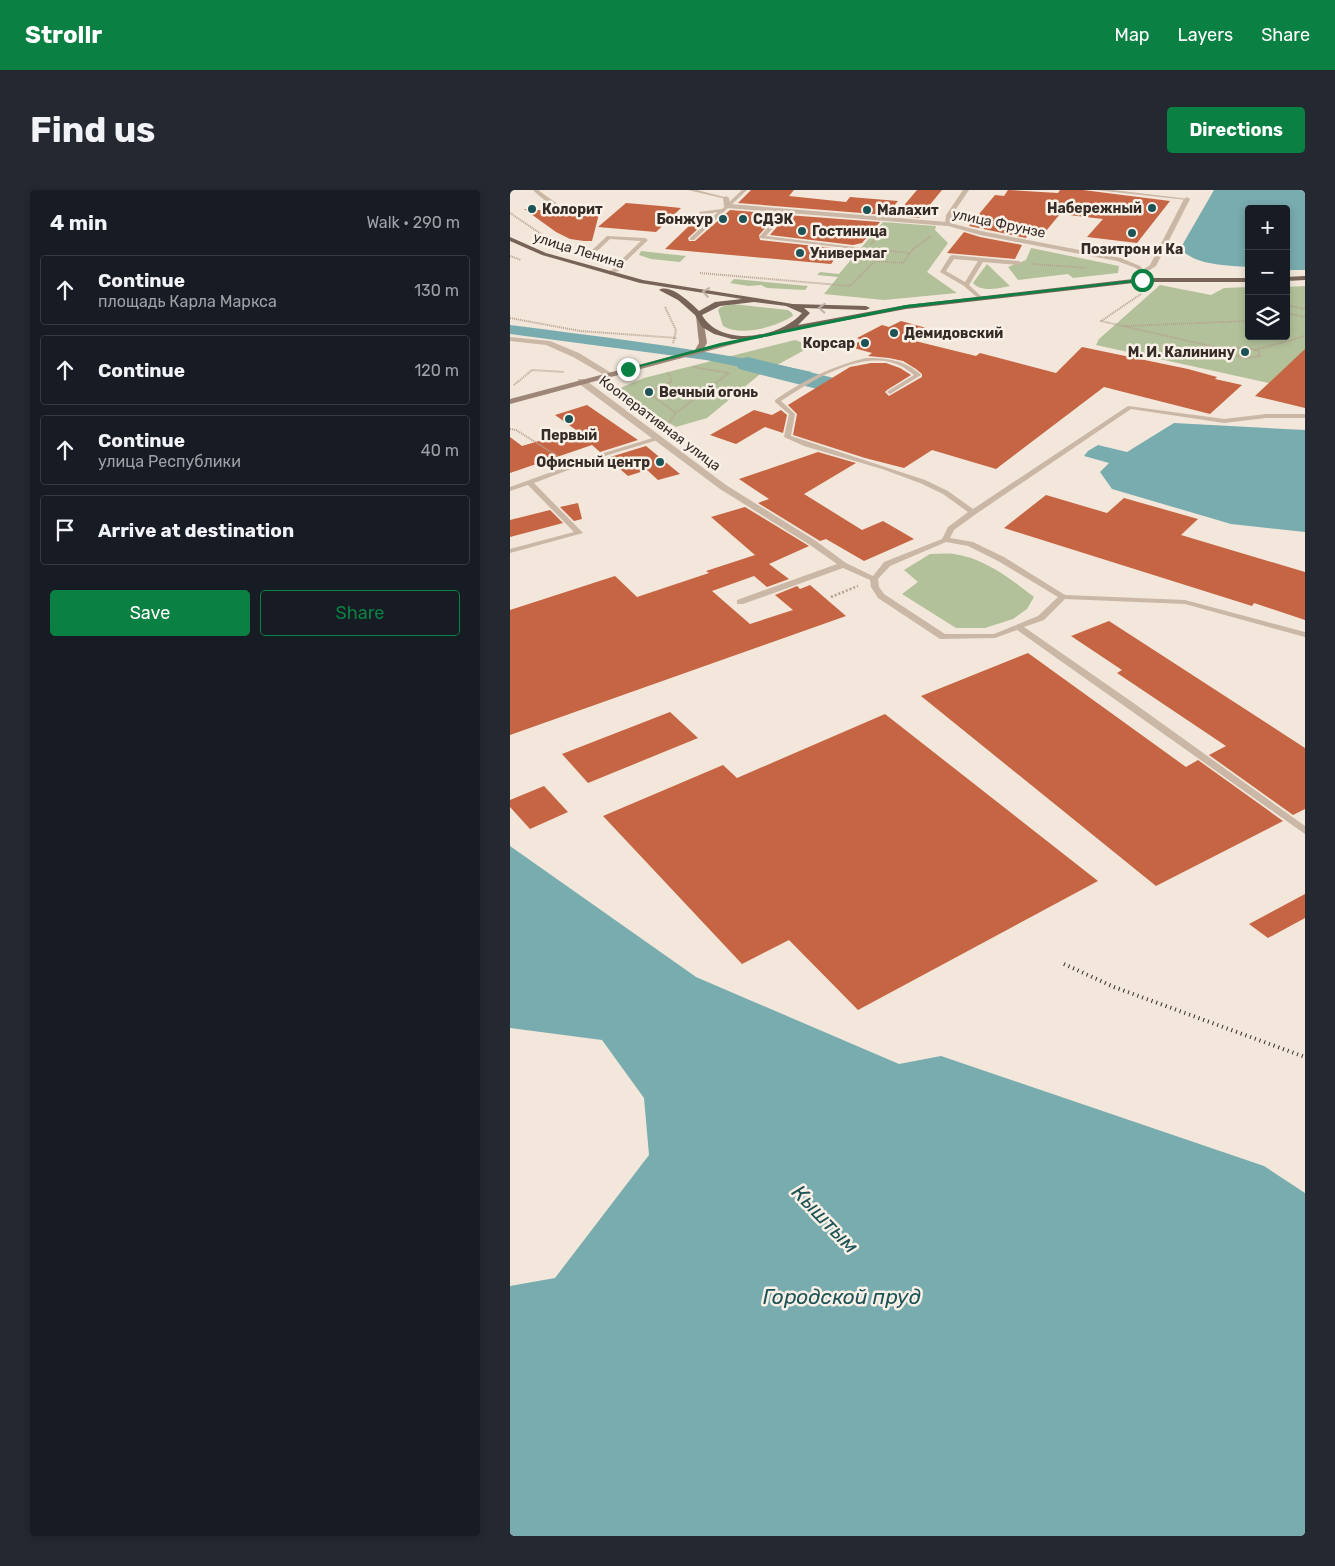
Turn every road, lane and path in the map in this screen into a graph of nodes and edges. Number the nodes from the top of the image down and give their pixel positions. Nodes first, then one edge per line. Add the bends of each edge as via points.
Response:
1 (535, 190) edge
2 (690, 190) edge
3 (695, 190) edge
4 (745, 190) edge
5 (966, 190) edge
6 (1098, 190) edge
7 (726, 198) joint
8 (1187, 199) joint
9 (568, 207) dead end
10 (726, 208) junction
11 (785, 211) junction
12 (510, 213) edge
13 (701, 213) dead end
14 (948, 224) junction
15 (884, 226) dead end
16 (932, 235) dead end
17 (692, 239) dead end
18 (511, 241) edge
19 (555, 243) dead end
20 (910, 253) junction
21 (510, 256) edge
22 (850, 259) dead end
23 (981, 260) junction
24 (528, 263) dead end
25 (1019, 263) joint
26 (620, 264) junction
27 (1088, 268) dead end
28 (610, 273) junction
29 (700, 273) dead end
30 (1142, 276) junction
31 (1305, 278) edge
32 (1290, 279) edge
33 (1245, 280) edge
34 (642, 282) junction
35 (822, 284) junction
36 (966, 285) junction
37 (817, 290) dead end
38 (1142, 293) dead end
39 (980, 298) junction
40 (754, 300) junction
41 (662, 303) dead end
42 (787, 304) junction
43 (1290, 306) edge
44 (906, 307) junction
45 (1305, 309) edge
46 (1290, 314) edge
47 (698, 316) junction
48 (510, 318) edge
49 (1305, 318) edge
50 (1245, 321) edge
51 (1122, 327) junction
52 (782, 331) junction
53 (760, 336) junction
54 (1305, 336) edge
55 (677, 338) junction
56 (510, 339) edge
57 (674, 344) dead end
58 (699, 350) junction
59 (1255, 350) junction
60 (1232, 351) junction
61 (687, 366) dead end
62 (663, 369) dead end
63 (566, 372) dead end
64 (609, 374) junction
65 (581, 381) junction
66 (510, 389) edge
67 (890, 392) dead end
68 (510, 402) edge
69 (676, 413) junction
70 (1305, 416) edge
71 (664, 428) dead end
72 (510, 430) edge
73 (659, 438) junction
74 (573, 466) junction
75 (530, 482) junction
76 (723, 487) joint
77 (510, 489) edge
78 (973, 512) junction
79 (945, 540) junction
80 (510, 551) edge
81 (843, 565) junction
82 (874, 578) junction
83 (854, 589) dead end
84 (831, 597) dead end
85 (1063, 597) junction
86 (740, 602) dead end
87 (1018, 627) junction
88 (1305, 635) edge
89 (1305, 831) edge

1 - 9 lane via 558,206
2 - 3 lane
3 - 7 lane
4 - 10 lane
5 - 14 street via 949,215
6 - 8 lane
7 - 10 street
8 - 30 street via 1153,266
10 - 11 street, улица Фрунзе
10 - 13 lane
10 - 17 lane
11 - 14 street, улица Фрунзе
11 - 22 lane via 762,237 859,248
12 - 19 path
14 - 30 street, улица Фрунзе via 1105,256 1130,263
15 - 20 path via 868,249
16 - 20 path
18 - 28 main road, улица Ленина
20 - 35 path via 904,263 875,261 850,286
21 - 24 path
23 - 25 lane
23 - 36 lane
23 - 36 lane via 952,257 943,272
25 - 27 path
26 - 26 lane via 639,246 645,240 609,237 591,254
26 - 28 lane via 620,268
28 - 34 main road, улица Ленина
29 - 35 path
30 - 33 main road
30 - 39 main road
31 - 32 main road
40 -> 34 main road
34 - 47 main road via 681,298
35 - 37 path
36 - 39 lane
38 - 51 path via 1102,321
39 - 44 main road
40 - 42 main road
40 - 47 main road via 718,304
41 - 55 path via 671,316
44 -> 42 main road via 824,308
42 - 52 main road via 806,314 796,325
43 - 45 path
44 - 52 main road
46 - 49 path
47 - 53 main road via 714,332 727,336
47 - 58 main road via 703,343
48 - 55 path via 580,331
50 - 51 path
51 - 60 path
52 - 53 main road
53 - 58 main road
54 - 59 path
55 - 57 path
56 - 64 street, Кооперативная улица via 547,343
58 - 64 main road
59 - 60 path via 1238,348
59 - 60 path via 1260,352 1260,356 1253,359 1233,355
61 - 69 path via 729,373
62 - 69 path via 670,375 671,382 655,389 654,397
63 - 66 path via 532,370
64 - 65 main road
65 - 68 main road
65 - 73 street, Кооперативная улица
67 - 78 lane via 918,375 910,366 886,360 851,362 821,373 777,401 792,414 787,437 941,490
69 - 71 path
70 - 78 lane via 1224,421 1130,407
72 - 74 path via 516,430
73 - 74 lane
73 - 76 street, Кооперативная улица
74 - 75 lane
75 - 77 lane
75 - 80 lane via 579,533
76 - 81 lane
78 - 79 lane via 951,529
79 - 82 lane via 888,564
79 - 85 lane via 970,544
81 - 82 lane
81 - 86 lane
82 - 87 lane via 880,596 943,637 995,636
83 - 84 path
85 - 87 lane via 1041,618
85 - 88 lane via 1186,602
87 - 89 lane

